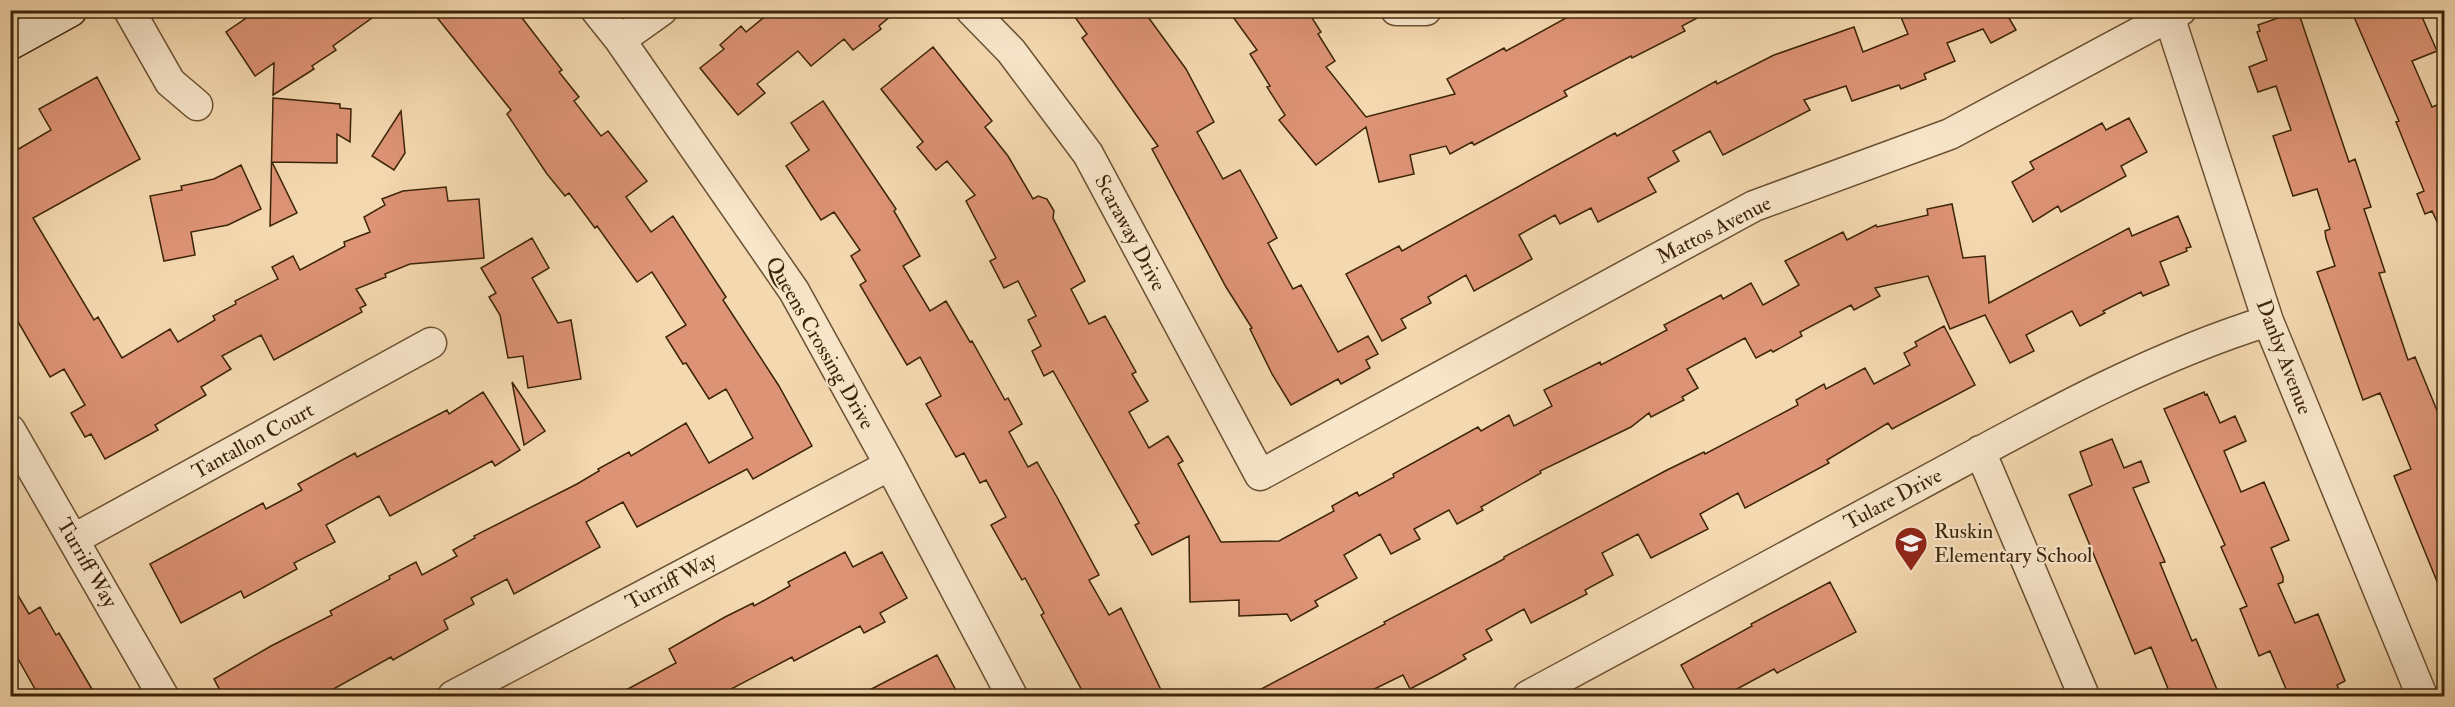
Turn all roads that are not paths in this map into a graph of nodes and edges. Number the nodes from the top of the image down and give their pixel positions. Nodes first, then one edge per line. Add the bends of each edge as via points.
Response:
1 (70, 10) edge
2 (129, 10) edge
3 (596, 10) edge
4 (662, 10) edge
5 (971, 10) edge
6 (2172, 13) edge
7 (620, 40) junction
8 (10, 43) edge
9 (197, 105) dead end
10 (2268, 321) junction
11 (431, 343) dead end
12 (10, 430) edge
13 (1980, 451) junction
14 (890, 465) junction
15 (1260, 475) joint
16 (74, 539) junction
17 (163, 696) edge
18 (453, 696) edge
19 (1012, 696) edge
20 (1528, 696) edge
21 (2084, 696) edge
22 (2422, 696) edge

1 - 8 main road
2 - 9 street via 170,82
3 - 7 street, Queens Crossing Drive
4 - 7 street
5 - 15 street, Scaraway Drive via 1011,51 1088,154
6 - 10 street, Danby Avenue
6 - 15 street, Mattos Avenue via 1950,134 1754,206
7 - 14 street, Queens Crossing Drive via 794,291
10 - 13 street, Tulare Drive via 2150,366
10 - 22 street, Danby Avenue
11 - 16 street, Tantallon Court
12 - 16 street, Turriff Way
13 - 20 street, Tulare Drive
13 - 21 street
14 - 18 street, Turriff Way
14 - 19 street, Queens Crossing Drive
16 - 17 street, Turriff Way

